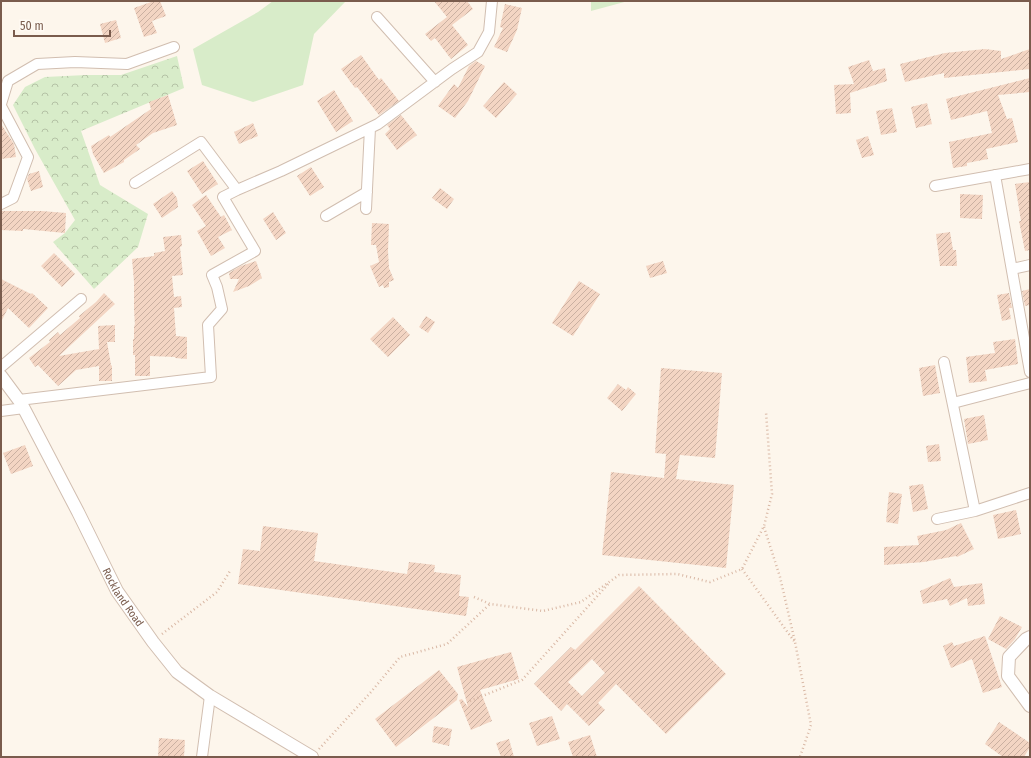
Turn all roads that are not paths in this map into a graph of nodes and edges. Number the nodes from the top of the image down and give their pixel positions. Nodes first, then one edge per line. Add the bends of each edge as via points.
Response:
1 (492, 1) edge
2 (377, 17) dead end
3 (174, 47) dead end
4 (434, 82) junction
5 (1, 105) edge
6 (370, 128) junction
7 (1030, 169) edge
8 (995, 175) junction
9 (135, 183) dead end
10 (936, 186) dead end
11 (237, 190) junction
12 (367, 192) junction
13 (1, 204) edge
14 (366, 209) dead end
15 (326, 216) dead end
16 (1030, 265) edge
17 (1012, 270) junction
18 (81, 299) dead end
19 (944, 362) dead end
20 (1, 366) edge
21 (1030, 372) edge
22 (1, 376) edge
23 (1030, 383) edge
24 (953, 403) junction
25 (21, 404) junction
26 (1, 411) edge
27 (1030, 493) edge
28 (975, 511) junction
29 (937, 520) dead end
30 (1030, 637) edge
31 (210, 696) junction
32 (1030, 706) edge
33 (202, 757) edge
34 (312, 757) edge

1 - 4 street via 489,32 478,52
2 - 4 street
3 - 5 street via 127,64 37,64 8,81
4 - 6 street
5 - 13 street via 28,157 13,198
6 - 11 street
6 - 12 street
7 - 8 street
8 - 10 street
8 - 17 street
9 - 11 street via 201,142
11 - 25 street via 223,198 255,251 212,275 222,309 208,325 211,376
12 - 14 street
12 - 15 street
16 - 17 street
17 - 21 street
18 - 20 street
19 - 24 street
22 - 25 street, Rockland Road
23 - 24 street
24 - 28 street
25 - 26 street
25 - 31 street, Rockland Road via 117,591 152,642 177,672
27 - 28 street
28 - 29 street
30 - 32 street via 1009,657 1008,676
31 - 33 street
31 - 34 street, Rockland Road

